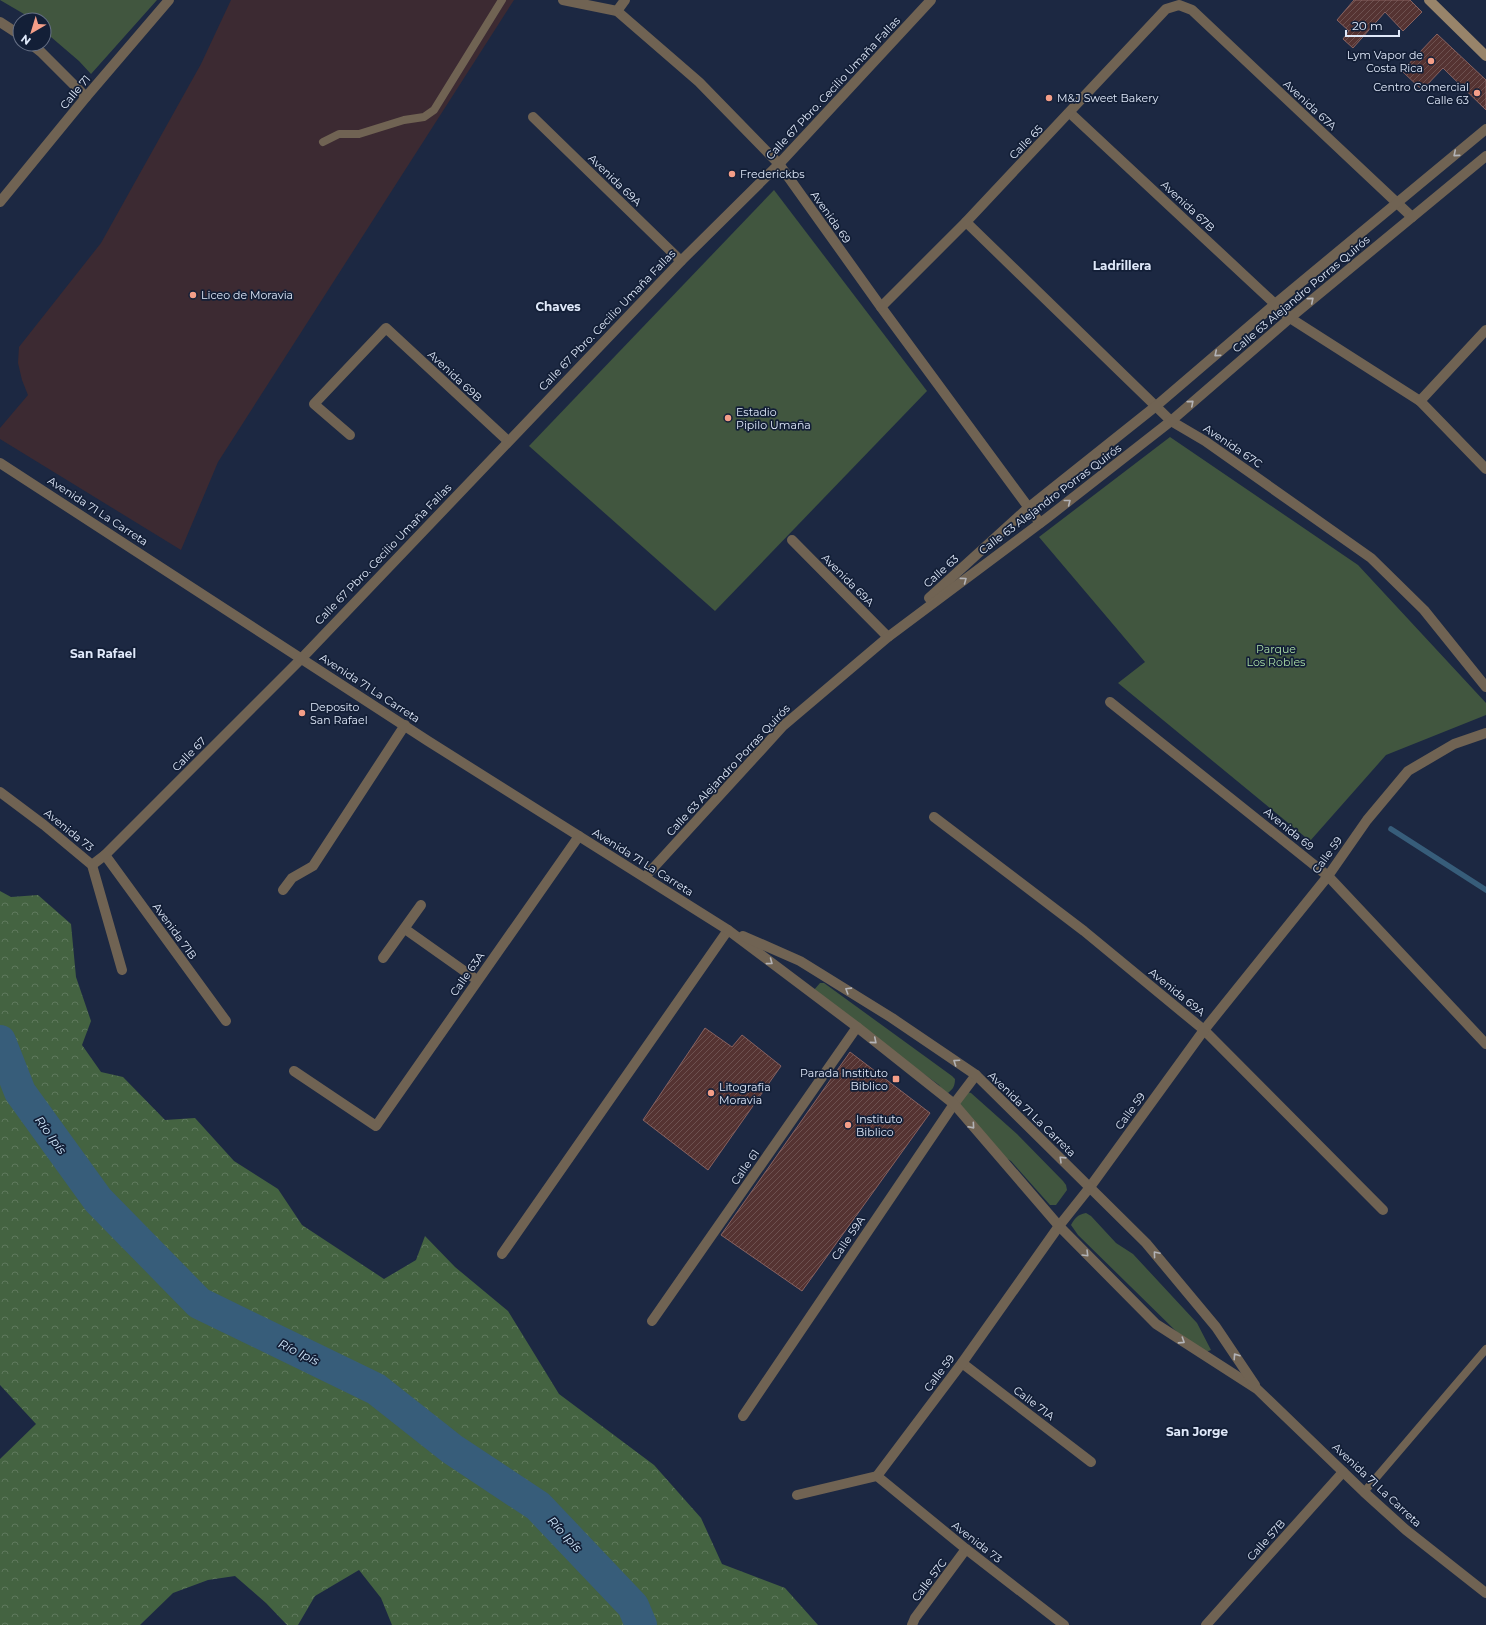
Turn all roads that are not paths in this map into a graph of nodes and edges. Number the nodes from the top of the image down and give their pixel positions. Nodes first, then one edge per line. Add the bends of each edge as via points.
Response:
1 (169, 0) edge
2 (502, 0) edge
3 (563, 0) edge
4 (625, 0) edge
5 (931, 0) edge
6 (1429, 0) edge
7 (1192, 10) joint
8 (617, 11) junction
9 (0, 22) edge
10 (12, 30) edge
11 (42, 52) edge
12 (1486, 56) edge
13 (86, 97) junction
14 (1070, 113) junction
15 (533, 117) dead end
16 (1486, 129) edge
17 (323, 142) dead end
18 (1486, 156) edge
19 (779, 164) junction
20 (0, 202) edge
21 (1397, 202) junction
22 (1412, 217) junction
23 (966, 222) junction
24 (681, 261) junction
25 (1276, 304) junction
26 (881, 307) junction
27 (1290, 318) junction
28 (1486, 330) edge
29 (1420, 401) junction
30 (1156, 406) junction
31 (1170, 421) junction
32 (350, 435) dead end
33 (508, 441) junction
34 (0, 463) edge
35 (1486, 469) edge
36 (1028, 508) junction
37 (1040, 523) junction
38 (792, 540) dead end
39 (888, 637) junction
40 (302, 658) junction
41 (1486, 687) edge
42 (1110, 702) dead end
43 (405, 725) junction
44 (1486, 733) edge
45 (0, 792) edge
46 (934, 817) dead end
47 (579, 836) junction
48 (105, 855) junction
49 (92, 865) junction
50 (1328, 876) junction
51 (645, 877) junction
52 (283, 890) dead end
53 (421, 905) dead end
54 (404, 929) junction
55 (728, 930) junction
56 (383, 958) dead end
57 (122, 970) dead end
58 (477, 980) junction
59 (226, 1021) dead end
60 (857, 1027) junction
61 (1204, 1030) junction
62 (1486, 1044) edge
63 (294, 1071) dead end
64 (976, 1075) junction
65 (954, 1104) junction
66 (1090, 1187) junction
67 (1383, 1210) dead end
68 (1059, 1226) junction
69 (502, 1254) dead end
70 (652, 1321) dead end
71 (1486, 1349) edge
72 (962, 1363) junction
73 (1257, 1389) junction
74 (742, 1416) dead end
75 (1091, 1462) dead end
76 (1343, 1472) junction
77 (877, 1476) junction
78 (1364, 1492) junction
79 (797, 1495) dead end
80 (966, 1549) junction
81 (1486, 1593) edge
82 (912, 1625) edge
83 (1064, 1625) edge
84 (1206, 1625) edge

1 - 13 street, Calle 71
2 - 17 lane via 434,110 424,117 404,120 359,134 339,134
3 - 8 street, Avenida 69
4 - 8 street
5 - 19 street, Calle 67 Pbro. Cecilio Umaña Fallas
6 - 12 main road
7 - 14 street, Calle 65 via 1179,5 1166,9
7 - 21 street, Avenida 67A
8 - 19 street, Avenida 69 via 699,82
9 - 10 street
11 - 13 street
13 - 20 street, Calle 71
14 - 23 street, Calle 65
14 - 25 street, Avenida 67B
15 - 24 street, Avenida 69A
16 -> 21 street, Calle 63 Alejandro Porras Quirós
18 - 22 street, Calle 63 Alejandro Porras Quirós
19 - 24 street, Calle 67 Pbro. Cecilio Umaña Fallas
19 - 26 street, Avenida 69
21 - 22 street, Avenida 67A
21 - 25 street, Calle 63 Alejandro Porras Quirós
27 -> 22 street, Calle 63 Alejandro Porras Quirós
23 - 26 street, Calle 65
23 - 30 street, Avenida 67C
24 - 33 street, Calle 67 Pbro. Cecilio Umaña Fallas
25 - 27 street, Avenida 67B
25 -> 30 street, Calle 63 Alejandro Porras Quirós
26 - 36 street, Avenida 69
27 - 29 street, Avenida 67B
31 -> 27 street, Calle 63 Alejandro Porras Quirós
28 - 29 street
29 - 35 street, Avenida 67B
30 - 31 street, Avenida 67C
30 - 36 street, Calle 63 Alejandro Porras Quirós
37 -> 31 street, Calle 63 Alejandro Porras Quirós
31 - 41 street, Avenida 67C via 1211,445 1371,558 1424,610
32 - 33 street, Avenida 69B via 314,404 386,328
33 - 40 street, Calle 67 Pbro. Cecilio Umaña Fallas
34 - 40 street, Avenida 71 La Carreta
36 - 37 street, Avenida 69
36 - 39 street, Calle 63
39 -> 37 street, Calle 63 Alejandro Porras Quirós
38 - 39 street, Avenida 69A
39 - 51 street, Calle 63 Alejandro Porras Quirós via 783,726
40 - 43 street, Avenida 71 La Carreta
40 - 48 street, Calle 67
42 - 50 street, Avenida 69
43 - 47 street, Avenida 71 La Carreta
43 - 52 street via 312,866 296,875
44 - 50 street, Calle 59 via 1454,744 1408,771 1367,820
45 - 49 street, Avenida 73
46 - 61 street, Avenida 69A via 1084,931
47 - 51 street, Avenida 71 La Carreta
47 - 58 street, Calle 63A
48 - 49 street, Calle 67
48 - 59 street, Avenida 71B
49 - 57 street, Avenida 73
50 - 61 street, Calle 59
50 - 62 street, Avenida 69
51 - 55 street, Avenida 71 La Carreta
53 - 54 street
54 - 56 street
54 - 58 street
55 -> 60 street, Avenida 71 La Carreta
64 -> 55 street, Avenida 71 La Carreta via 800,960
55 - 69 street
58 - 63 street, Calle 63A via 376,1126
60 -> 65 street, Avenida 71 La Carreta
60 - 70 street, Calle 61
61 - 66 street, Calle 59
61 - 67 street, Avenida 69A
64 - 65 street, Calle 59A
66 -> 64 street, Avenida 71 La Carreta
65 -> 68 street, Avenida 71 La Carreta
65 - 74 street, Calle 59A
66 - 68 street, Calle 59
73 -> 66 street, Avenida 71 La Carreta via 1216,1327 1146,1243
68 - 72 street, Calle 59
68 -> 73 street, Avenida 71 La Carreta via 1156,1324
71 - 78 lane
72 - 75 street, Calle 71A
72 - 77 street, Calle 59
73 - 76 street, Avenida 71 La Carreta
76 - 78 street, Avenida 71 La Carreta
76 - 84 street, Calle 57B
77 - 79 street
77 - 80 street, Avenida 73
78 - 81 street, Avenida 71 La Carreta via 1406,1530
80 - 82 street, Calle 57C
80 - 83 street, Avenida 73

